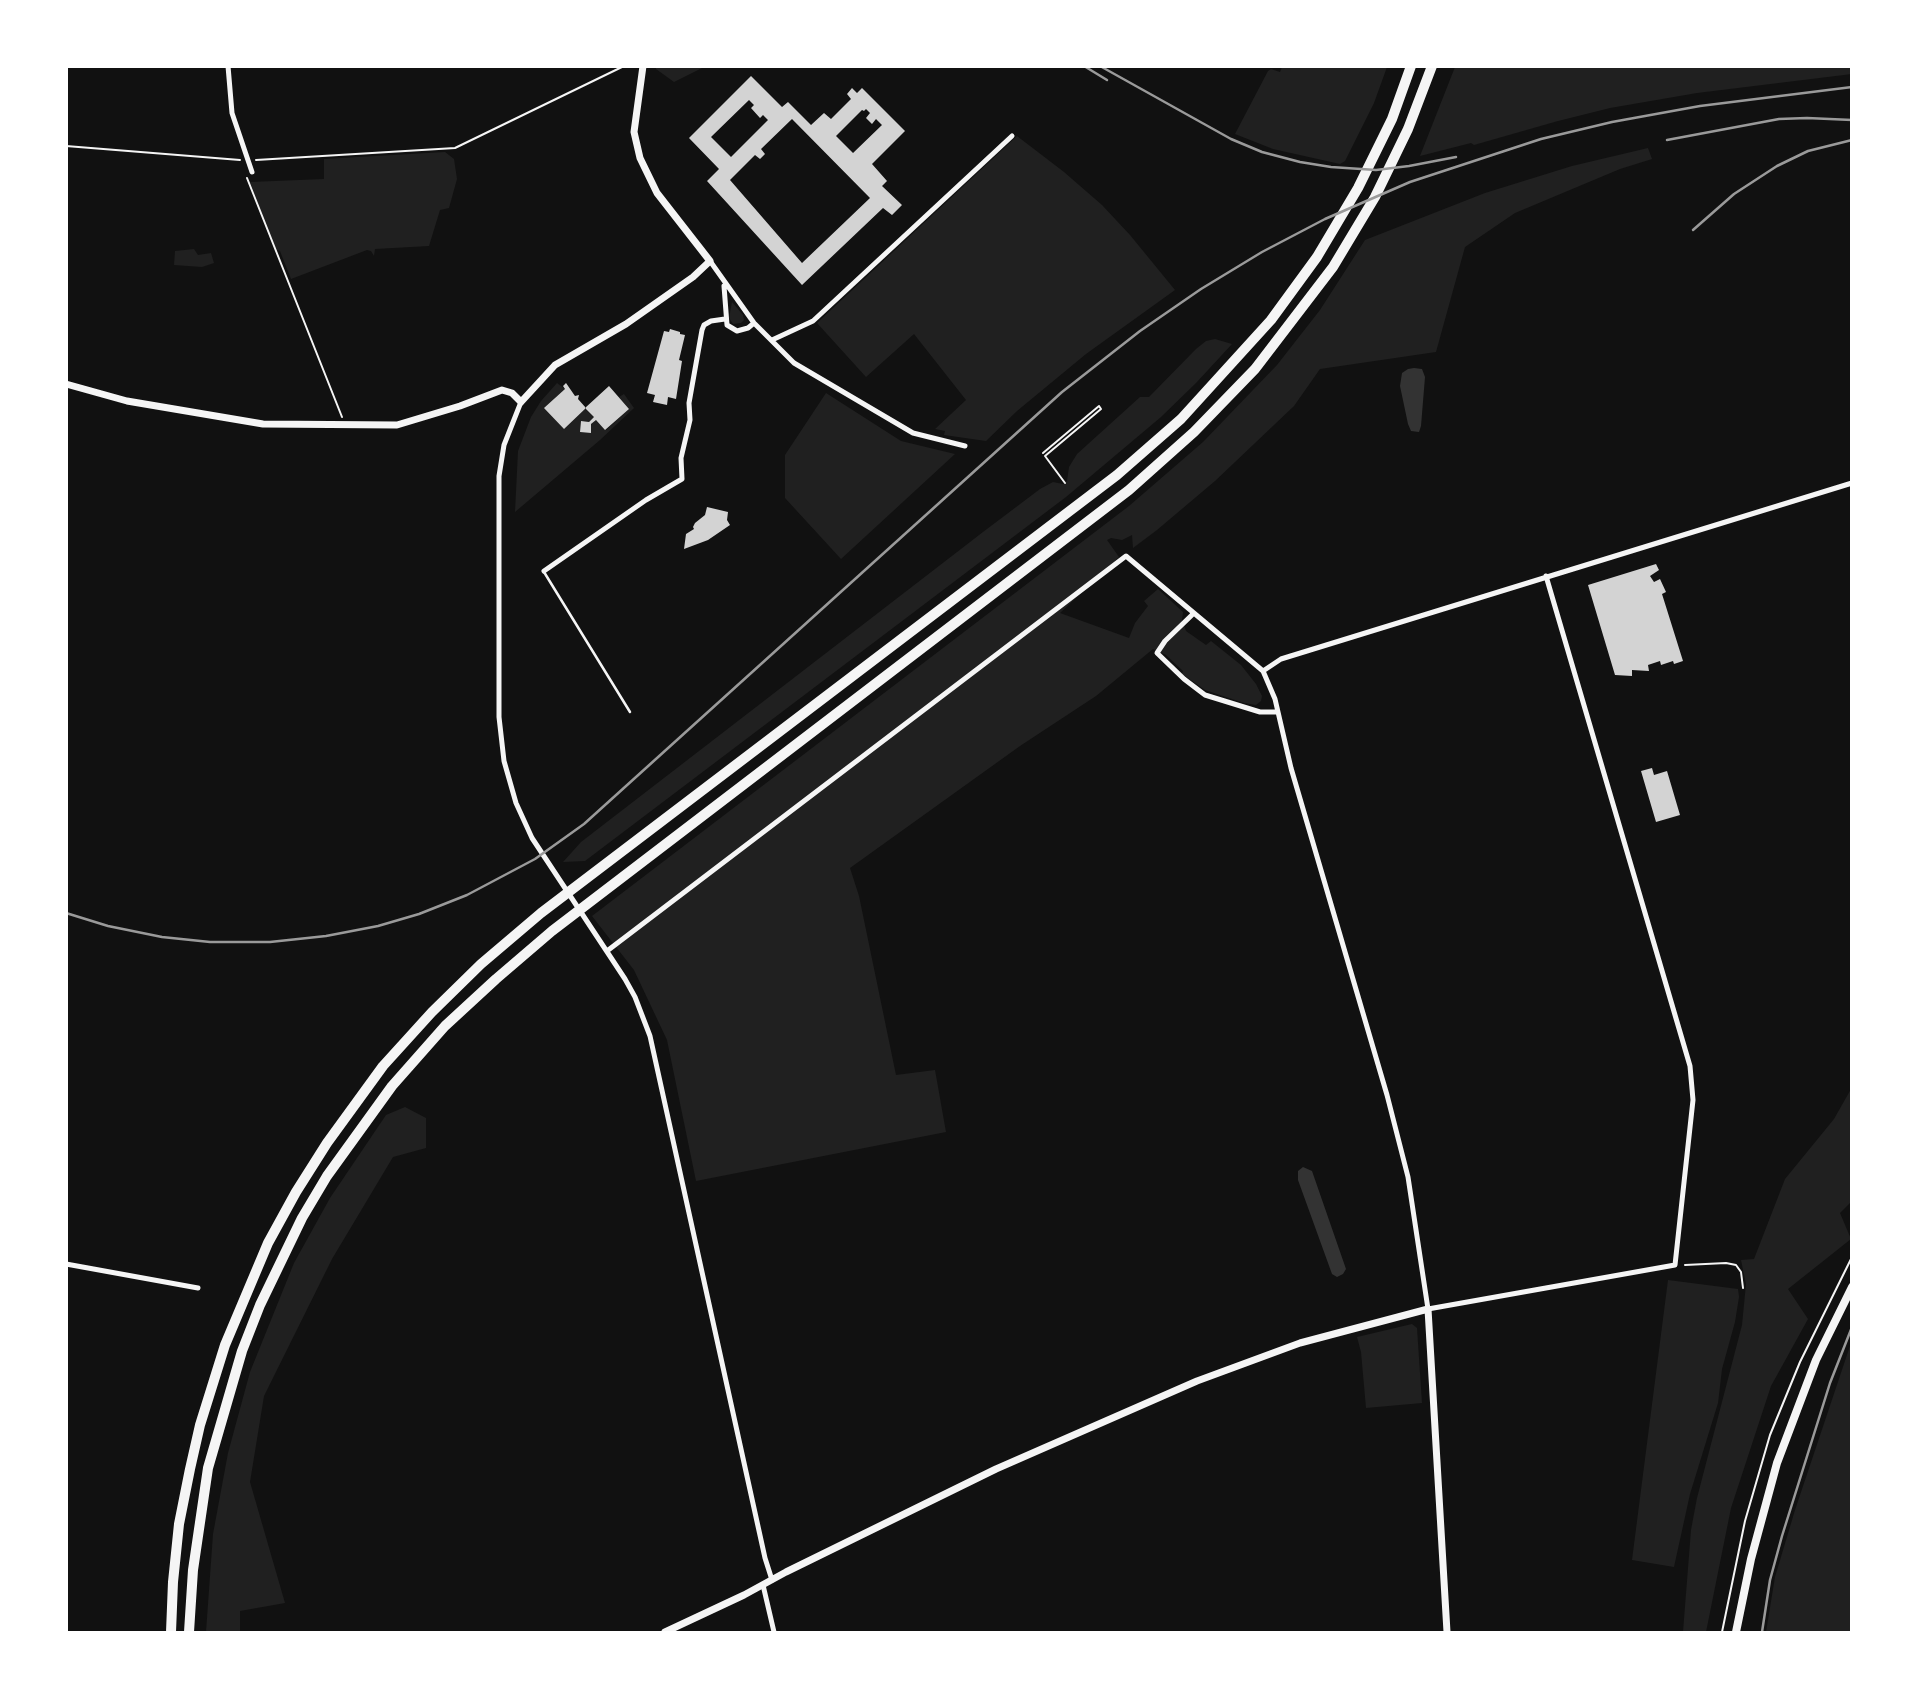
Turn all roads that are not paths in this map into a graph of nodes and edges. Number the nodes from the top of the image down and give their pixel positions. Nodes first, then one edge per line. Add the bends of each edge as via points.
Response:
1 (228, 66) edge
2 (643, 66) edge
3 (1411, 66) edge
4 (1432, 66) edge
5 (1012, 136) dead end
6 (252, 172) dead end
7 (710, 261) junction
8 (724, 284) junction
9 (725, 319) junction
10 (754, 323) junction
11 (772, 340) junction
12 (66, 384) edge
13 (521, 402) junction
14 (965, 446) dead end
15 (1852, 483) edge
16 (544, 571) joint
17 (1546, 576) junction
18 (1194, 613) junction
19 (1263, 671) junction
20 (631, 712) dead end
21 (1278, 712) junction
22 (607, 951) junction
23 (66, 1264) edge
24 (1852, 1287) edge
25 (198, 1288) dead end
26 (1428, 1309) junction
27 (772, 1580) junction
28 (763, 1585) junction
29 (171, 1633) edge
30 (189, 1633) edge
31 (665, 1633) edge
32 (774, 1633) edge
33 (1447, 1633) edge
34 (1736, 1633) edge

1 - 6 street via 232,113
2 - 7 street via 634,132 639,158 657,194
3 - 29 highway via 1359,188 1317,257 1240,357 1181,419 1116,475 541,913 481,964 383,1066 327,1143 268,1243 225,1345 200,1425 180,1524
4 - 30 highway via 1375,197 1333,267 1255,369 1194,432 1129,490 552,931 445,1026 392,1086 327,1176 280,1261 242,1351 211,1457 193,1570
5 - 11 street via 813,321
7 - 8 street
7 - 13 street via 626,324 555,365
8 - 9 street
8 - 10 street
9 - 10 street via 737,331
9 - 16 street via 711,321 702,330 681,458 682,480
10 - 11 street
11 - 14 street via 794,363 890,421 913,433
12 - 13 street via 127,401 247,423 397,425 502,390
13 - 22 street via 503,444 499,476 502,750 516,803 532,838
15 - 17 street
16 - 20 lane
17 - 19 street via 1281,659
17 - 26 street via 1690,1066 1693,1100 1675,1265
18 - 19 street
18 - 21 street via 1157,653 1205,695 1261,712
18 - 22 street via 1126,556
19 - 21 street
21 - 26 street via 1408,1177
22 - 27 street via 635,998 654,1051
23 - 25 street
24 - 34 main road via 1816,1360 1777,1463
26 - 27 street via 1300,1343 1197,1381 996,1469
26 - 33 street
27 - 28 street
28 - 31 street
28 - 32 street

